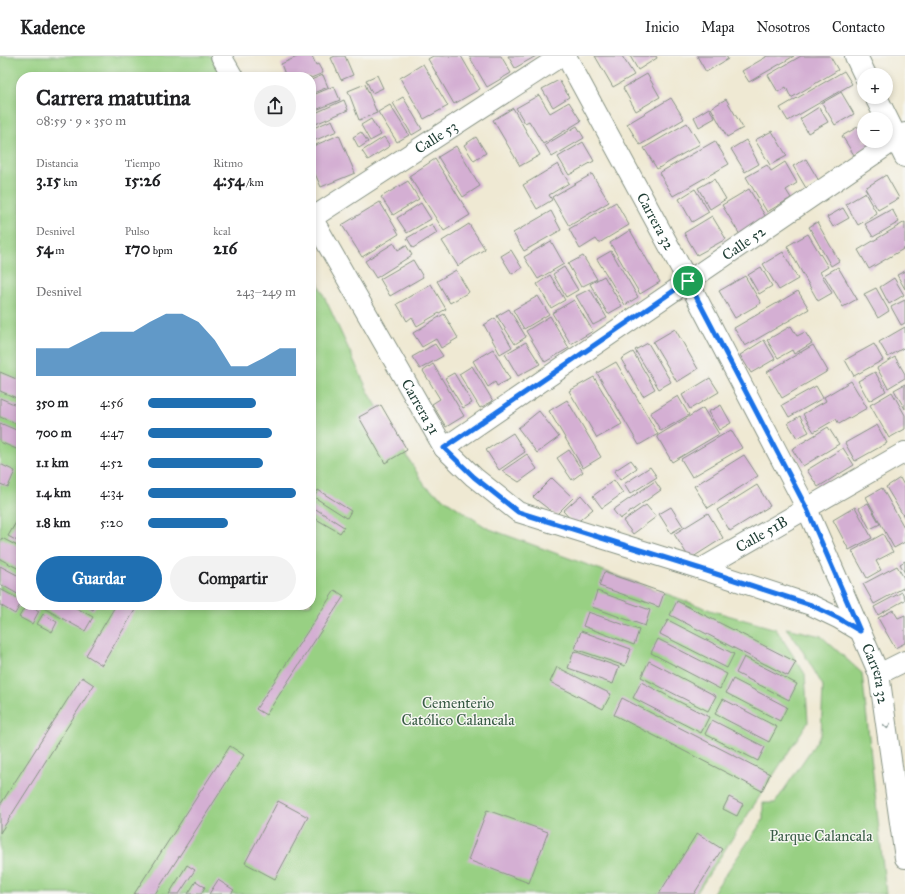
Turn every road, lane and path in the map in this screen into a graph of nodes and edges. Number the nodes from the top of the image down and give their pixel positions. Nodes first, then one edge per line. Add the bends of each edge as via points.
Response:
1 (221, 56) edge
2 (561, 56) edge
3 (566, 56) edge
4 (856, 56) edge
5 (862, 68) edge
6 (230, 72) edge
7 (880, 104) edge
8 (902, 143) edge
9 (316, 214) edge
10 (316, 224) edge
11 (688, 281) junction
12 (444, 448) junction
13 (905, 452) edge
14 (807, 509) junction
15 (701, 569) junction
16 (860, 631) junction
17 (905, 661) edge
18 (879, 674) junction
19 (905, 858) edge

1 - 6 street
2 - 9 street, Calle 53
3 - 11 street, Carrera 32
4 - 5 street
7 - 8 street
8 - 11 street, Calle 52
10 - 12 street, Carrera 31
11 - 12 street, Calle 52
11 - 14 street, Carrera 32
12 - 15 street, Carrera 31 via 474,477 518,512
13 - 14 street, Calle 51B
14 - 15 street, Calle 51B
14 - 16 street, Carrera 32
15 - 16 street, Carrera 31 via 811,605
16 - 18 street, Carrera 32
17 - 18 street
18 -> 19 street, Carrera 32

